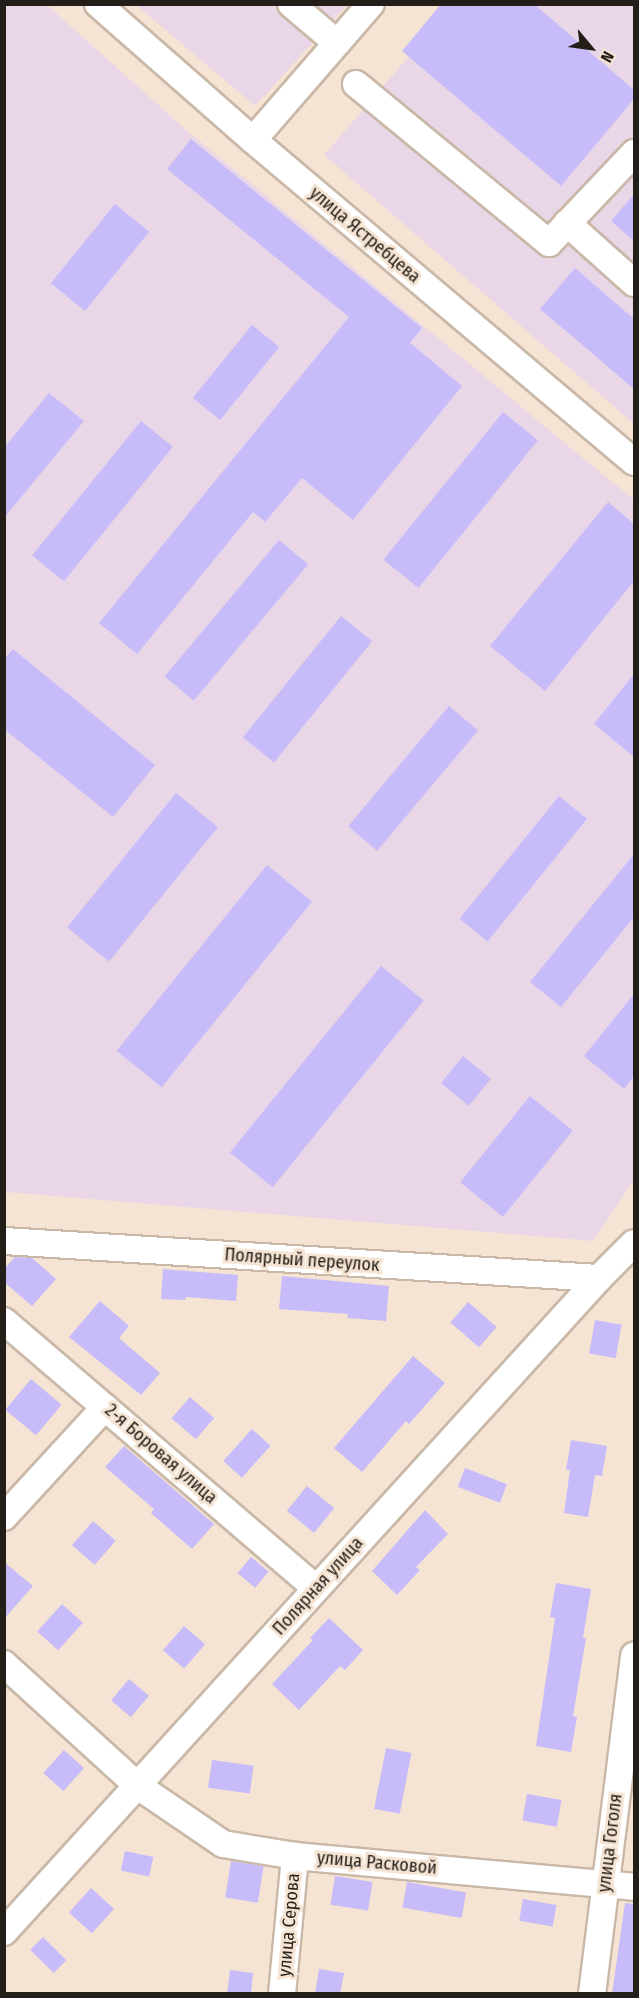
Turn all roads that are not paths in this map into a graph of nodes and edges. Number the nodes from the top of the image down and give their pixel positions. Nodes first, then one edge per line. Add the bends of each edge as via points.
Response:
1 (98, 4) edge
2 (291, 4) edge
3 (371, 4) edge
4 (337, 43) junction
5 (356, 84) dead end
6 (253, 140) junction
7 (634, 153) edge
8 (567, 223) junction
9 (634, 283) edge
10 (634, 462) edge
11 (4, 1241) edge
12 (634, 1243) edge
13 (599, 1278) junction
14 (4, 1321) edge
15 (105, 1407) junction
16 (4, 1517) edge
17 (316, 1588) junction
18 (634, 1656) edge
19 (4, 1664) edge
20 (138, 1786) junction
21 (295, 1856) junction
22 (605, 1884) junction
23 (634, 1887) edge
24 (4, 1932) edge
25 (282, 1994) edge
26 (592, 1994) edge

1 - 6 street, улица Ястребцева
2 - 4 street
3 - 4 street
4 - 6 street
5 - 8 street via 549,243
6 - 10 street, улица Ястребцева
7 - 8 street
8 - 9 street
11 - 13 street, Полярный переулок
12 - 13 street, Полярная улица
13 - 17 street, Полярная улица
14 - 15 street, 2-я Боровая улица
15 - 16 street
15 - 17 street, 2-я Боровая улица
17 - 20 street, Полярная улица
18 - 22 street, улица Гоголя
19 - 20 street, улица Расковой
20 - 21 street, улица Расковой via 223,1844
20 - 24 street, Полярная улица
21 - 22 street, улица Расковой
21 - 25 street, улица Серова
22 - 23 street, улица Расковой
22 - 26 street, улица Гоголя

